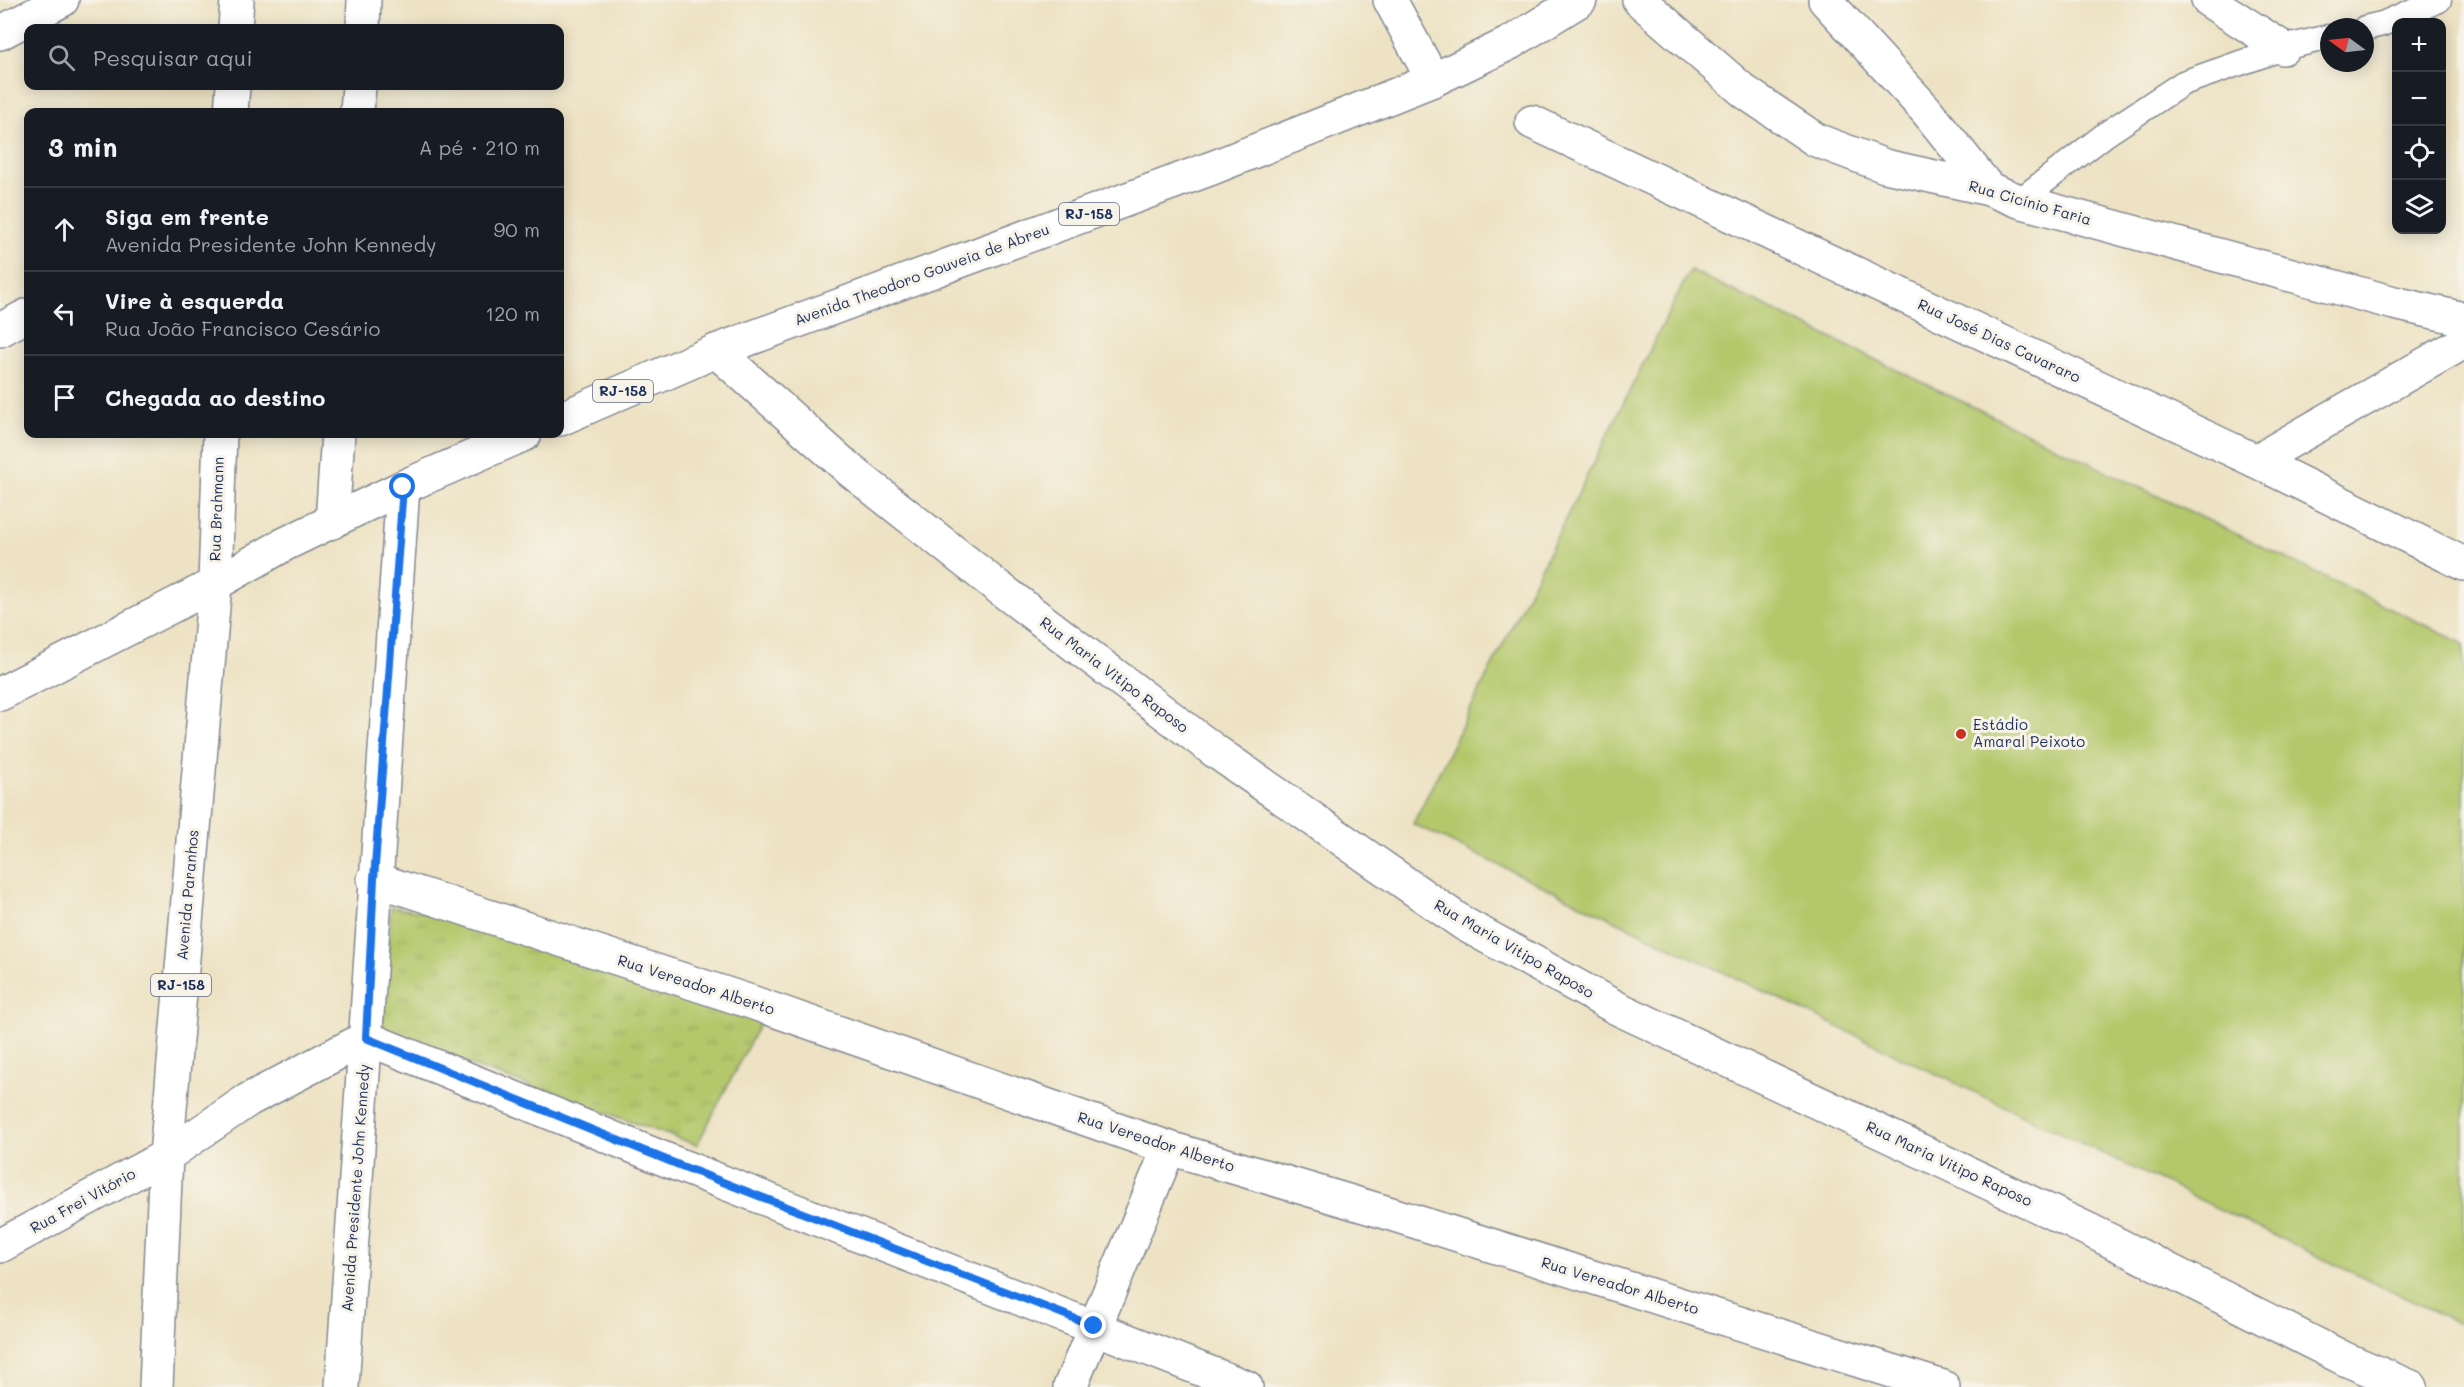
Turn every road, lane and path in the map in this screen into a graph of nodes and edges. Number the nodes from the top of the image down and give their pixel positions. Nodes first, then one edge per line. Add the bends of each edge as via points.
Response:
1 (62, 0) edge
2 (237, 0) edge
3 (364, 0) edge
4 (1390, 0) edge
5 (1580, 0) edge
6 (1639, 0) edge
7 (1825, 0) edge
8 (2208, 0) edge
9 (2439, 0) edge
10 (236, 24) edge
11 (363, 24) edge
12 (2374, 26) edge
13 (0, 33) edge
14 (2320, 39) edge
15 (2283, 48) junction
16 (1433, 80) junction
17 (233, 90) edge
18 (359, 90) edge
19 (231, 108) edge
20 (357, 108) edge
21 (1532, 122) dead end
22 (1989, 189) junction
23 (2019, 201) junction
24 (24, 317) edge
25 (2464, 319) edge
26 (0, 330) edge
27 (2464, 342) edge
28 (716, 351) junction
29 (564, 417) edge
30 (220, 438) edge
31 (338, 438) edge
32 (516, 438) edge
33 (2256, 461) junction
34 (403, 487) junction
35 (332, 522) junction
36 (2464, 564) edge
37 (215, 584) junction
38 (0, 694) edge
39 (374, 879) junction
40 (366, 1038) junction
41 (1169, 1148) junction
42 (166, 1156) junction
43 (0, 1246) edge
44 (1094, 1326) junction
45 (156, 1387) edge
46 (342, 1387) edge
47 (1070, 1387) edge
48 (1246, 1387) edge
49 (1943, 1387) edge
50 (2411, 1387) edge

1 - 13 street
2 - 10 street
3 - 11 street
4 - 16 street
5 - 16 street, Avenida Theodoro Gouveia de Abreu / RJ-158 via 1510,43
6 - 22 street, Rua Cicínio Faria via 1746,92 1816,140 1885,166
7 - 22 street via 1926,110
8 - 15 street
9 - 12 lane
14 - 15 lane
15 - 23 lane via 2183,83 2106,134
16 - 28 street, Avenida Theodoro Gouveia de Abreu / RJ-158 via 1212,168
17 - 19 street
18 - 20 street
21 - 33 street, Rua José Dias Cavararo
22 - 23 street, Rua Cicínio Faria
23 - 25 street, Rua Cicínio Faria
24 - 26 street
27 - 33 street
28 - 29 street, Avenida Theodoro Gouveia de Abreu / RJ-158
28 - 50 street, Rua Maria Vitipo Raposo via 850,470 994,584 1215,751 1464,924 1617,1008 2091,1231 2345,1359
30 - 37 street, Rua Brahmann
31 - 35 street
32 - 34 street
33 - 36 street, Rua José Dias Cavararo
34 - 35 street
34 - 39 street, Avenida Presidente John Kennedy
35 - 37 street
37 - 38 street
37 - 42 street, Avenida Paranhos / RJ-158
39 - 40 street, Avenida Presidente John Kennedy
39 - 41 street, Rua Vereador Alberto via 751,1002
40 - 42 street, Rua Frei Vitório via 248,1100
40 - 44 street
40 - 46 street, Avenida Presidente John Kennedy
41 - 44 street
41 - 49 street, Rua Vereador Alberto
42 - 43 street, Rua Frei Vitório
42 - 45 street, Avenida Paranhos / RJ-158
44 - 47 street
44 - 48 street

